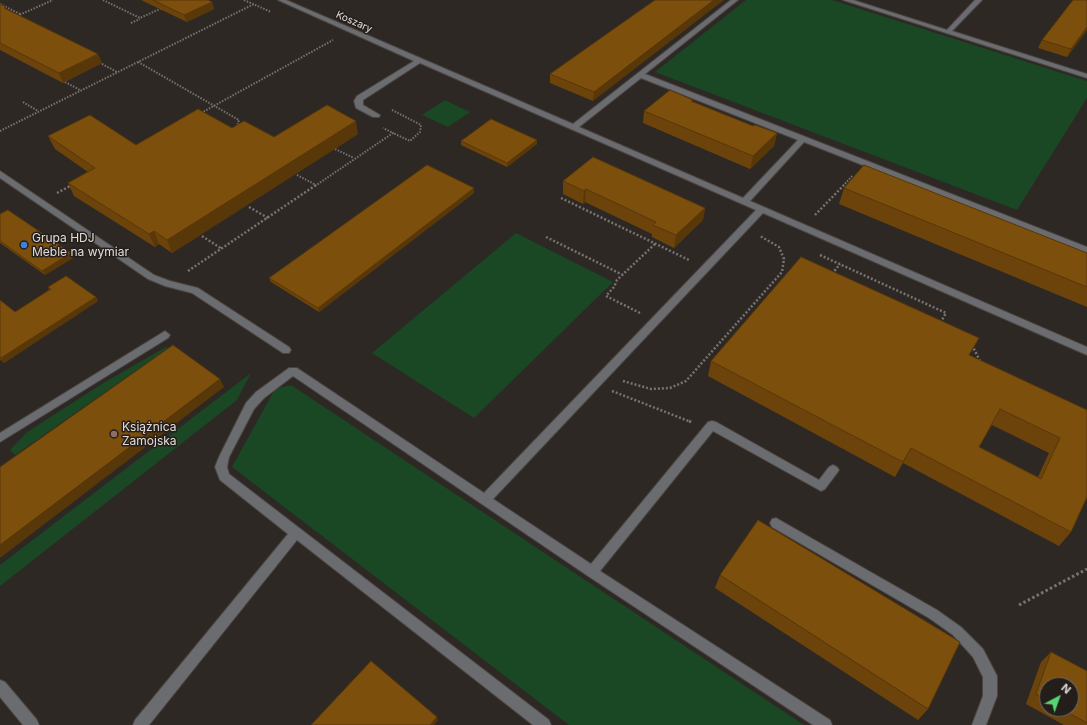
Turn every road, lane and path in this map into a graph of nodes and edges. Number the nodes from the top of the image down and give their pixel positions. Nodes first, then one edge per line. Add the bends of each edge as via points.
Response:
1 (53, 0) edge
2 (103, 0) edge
3 (244, 0) edge
4 (281, 0) edge
5 (735, 0) edge
6 (846, 0) edge
7 (979, 0) edge
8 (0, 4) edge
9 (254, 4) junction
10 (166, 6) edge
11 (20, 14) junction
12 (276, 14) dead end
13 (13, 17) edge
14 (140, 18) junction
15 (131, 23) dead end
16 (948, 32) junction
17 (334, 39) dead end
18 (419, 61) junction
19 (137, 62) junction
20 (102, 64) dead end
21 (117, 72) junction
22 (640, 75) junction
23 (1087, 76) edge
24 (65, 82) edge
25 (80, 91) junction
26 (24, 102) dead end
27 (214, 106) junction
28 (390, 109) dead end
29 (38, 112) junction
30 (200, 113) edge
31 (376, 116) dead end
32 (237, 127) edge
33 (381, 127) dead end
34 (574, 127) junction
35 (0, 131) edge
36 (393, 133) junction
37 (803, 139) junction
38 (335, 149) edge
39 (355, 158) junction
40 (864, 164) junction
41 (0, 174) edge
42 (297, 174) edge
43 (76, 183) edge
44 (316, 185) junction
45 (561, 198) dead end
46 (746, 201) junction
47 (41, 202) junction
48 (249, 206) edge
49 (762, 209) junction
50 (268, 218) junction
51 (804, 227) junction
52 (743, 228) junction
53 (202, 236) edge
54 (546, 237) dead end
55 (655, 244) junction
56 (222, 249) junction
57 (1087, 250) edge
58 (819, 254) dead end
59 (840, 264) junction
60 (706, 268) junction
61 (623, 275) junction
62 (828, 278) edge
63 (168, 284) junction
64 (656, 321) junction
65 (937, 328) edge
66 (165, 335) dead end
67 (971, 343) edge
68 (286, 350) dead end
69 (1087, 351) edge
70 (980, 361) edge
71 (604, 375) junction
72 (595, 384) junction
73 (709, 429) junction
74 (0, 438) edge
75 (833, 470) dead end
76 (485, 500) junction
77 (776, 523) dead end
78 (296, 533) junction
79 (1087, 569) edge
80 (592, 572) junction
81 (1019, 605) dead end
82 (0, 687) edge
83 (32, 725) edge
84 (140, 725) edge
85 (544, 725) edge
86 (825, 725) edge
87 (979, 725) edge

1 - 11 path
2 - 14 path
3 - 9 path
4 - 18 street, Koszary
5 - 22 street
6 - 16 street
7 - 16 street
8 - 11 path
9 - 12 path
9 - 19 path
10 - 14 path
11 - 13 path
14 - 15 path
16 - 23 street
17 - 27 path
18 - 31 street via 360,98 359,106
18 - 34 street, Koszary
19 - 21 path
19 - 27 path
20 - 21 path
21 - 25 path
22 - 34 street
22 - 37 street
24 - 25 path
25 - 29 path
26 - 29 path
27 - 30 path
27 - 32 path via 239,120
28 - 36 path via 421,125 420,132 410,140
29 - 35 path
33 - 36 path
34 - 46 street, Koszary
36 - 39 path
37 - 40 street
37 - 46 street
38 - 39 path
39 - 44 path
40 - 51 path
40 - 57 street
41 - 47 street
42 - 44 path
43 - 47 path
44 - 50 path
45 - 55 path
46 - 49 street, Koszary
47 - 63 street via 151,277
48 - 50 path
49 - 51 street, Koszary
49 - 52 street
50 - 56 path
51 - 69 street, Koszary
52 - 60 street
52 - 71 path via 779,247 784,259 782,272 686,381 670,388 651,389
53 - 56 path
54 - 61 path
55 - 60 path
55 - 61 path
56 - 63 path
58 - 59 path
59 - 62 path
59 - 65 path via 946,313
60 - 64 street
61 - 64 path via 606,296
63 - 68 street via 195,290
64 - 71 street
66 - 74 street
67 - 70 path
71 - 72 street
72 - 73 path
72 - 76 street
73 - 75 street via 712,425 821,486
73 - 80 street
76 - 78 street via 293,371 260,395 250,406 221,468 224,477 233,485
76 - 80 street
77 - 87 street via 933,614 957,631 978,653 990,676 990,696
78 - 84 street
78 - 85 street
79 - 81 path
80 - 86 street
82 - 83 street

